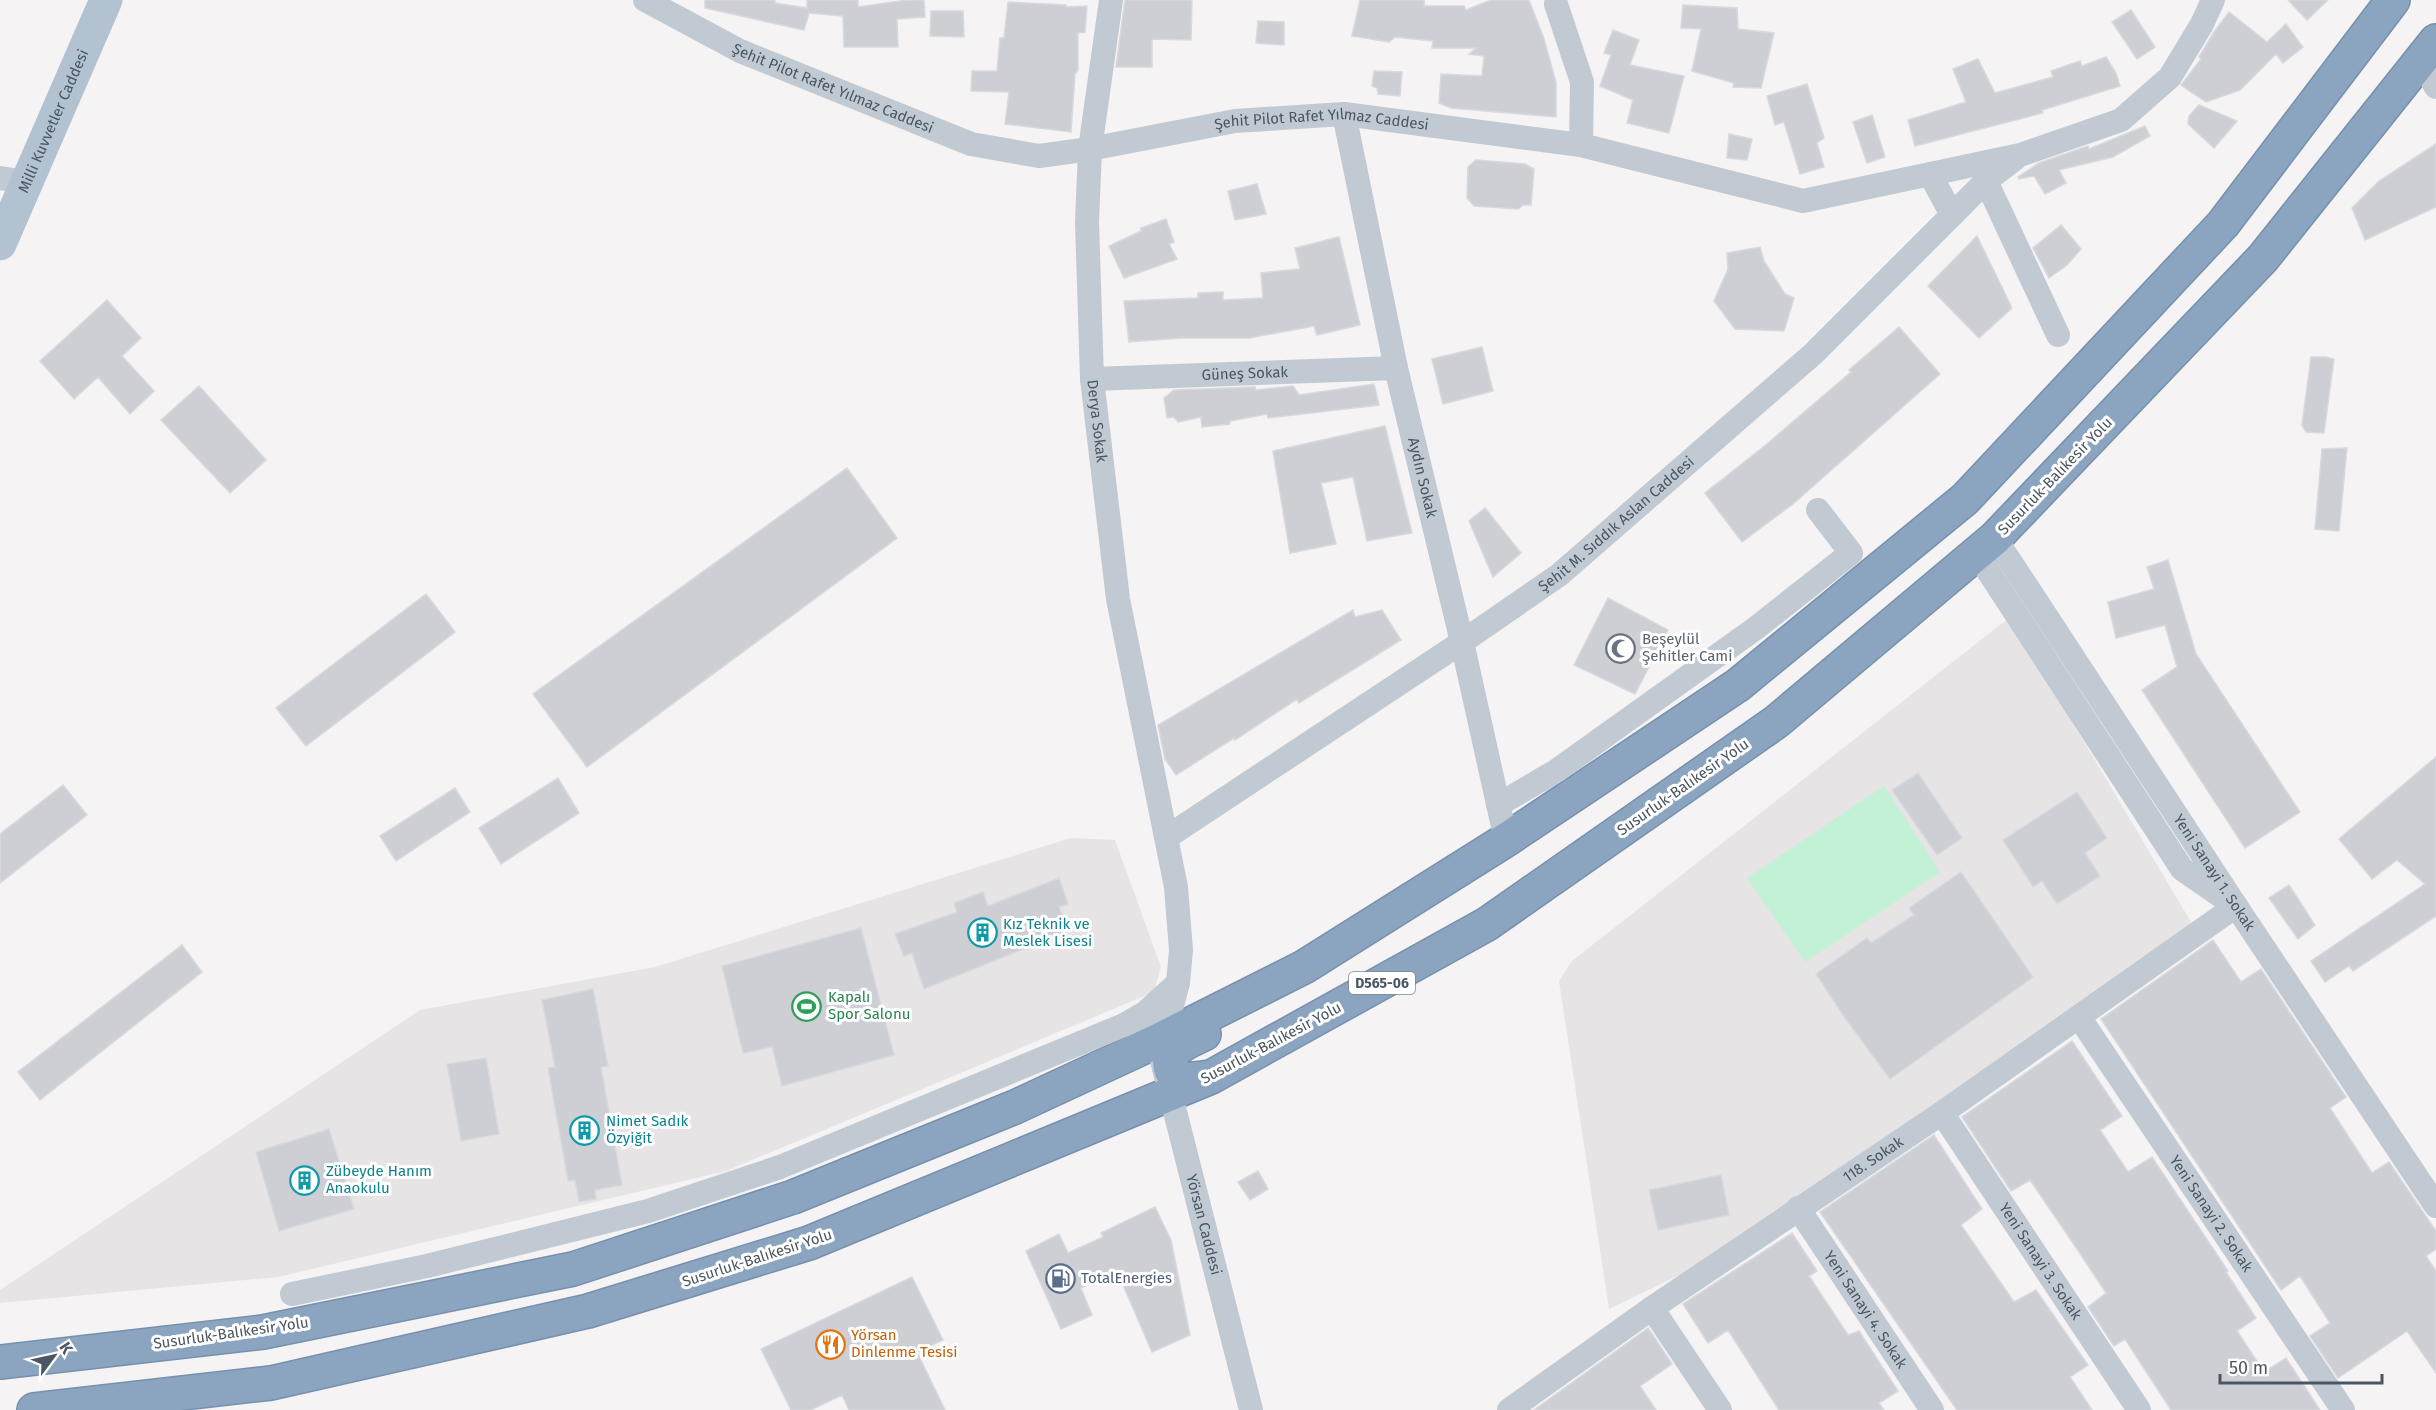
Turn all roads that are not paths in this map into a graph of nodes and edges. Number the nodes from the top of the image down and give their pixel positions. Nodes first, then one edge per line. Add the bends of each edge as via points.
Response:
1 (106, 0) edge
2 (645, 0) edge
3 (1111, 0) edge
4 (2213, 0) edge
5 (2392, 0) edge
6 (1558, 2) edge
7 (2431, 63) edge
8 (1344, 114) junction
9 (1581, 145) junction
10 (1090, 149) junction
11 (2020, 155) junction
12 (1930, 174) junction
13 (13, 180) edge
14 (1986, 181) junction
15 (1952, 215) junction
16 (0, 244) edge
17 (2058, 335) dead end
18 (1396, 368) junction
19 (1092, 379) junction
20 (1818, 510) dead end
21 (1986, 546) junction
22 (1462, 642) junction
23 (1498, 805) junction
24 (1167, 837) junction
25 (1506, 840) junction
26 (1400, 906) junction
27 (2236, 906) junction
28 (1178, 983) junction
29 (2079, 1017) junction
30 (1124, 1025) junction
31 (1157, 1041) junction
32 (1211, 1077) junction
33 (1171, 1094) junction
34 (1942, 1113) junction
35 (2436, 1206) edge
36 (1798, 1208) junction
37 (292, 1294) dead end
38 (1652, 1308) junction
39 (0, 1362) edge
40 (34, 1410) edge
41 (1251, 1410) edge
42 (1509, 1410) edge
43 (1720, 1410) edge
44 (1932, 1410) edge
45 (2139, 1410) edge
46 (2343, 1410) edge

1 - 13 main road, Milli Kuvvetler Caddesi
2 - 10 street, Şehit Pilot Rafet Yılmaz Caddesi via 740,51 971,144 1039,156
3 - 10 street, Derya Sokak
4 - 11 street via 2169,77 2121,120
5 - 25 highway, Susurluk-Balıkesir Yolu via 2223,224 1965,499 1738,685
6 - 9 street via 1582,82
7 - 21 highway, Susurluk-Balıkesir Yolu / D565-06 via 2263,258
8 - 9 street, Şehit Pilot Rafet Yılmaz Caddesi
8 - 10 street, Şehit Pilot Rafet Yılmaz Caddesi via 1235,121
8 - 18 street, Aydın Sokak
9 - 12 street, Şehit Pilot Rafet Yılmaz Caddesi via 1803,201
10 - 19 street, Derya Sokak via 1087,222
11 - 12 street, Şehit Pilot Rafet Yılmaz Caddesi
11 - 14 street, Şehit M. Sıddık Aslan Caddesi
12 - 15 street
13 - 16 main road, Milli Kuvvetler Caddesi
14 - 15 street, Şehit M. Sıddık Aslan Caddesi
14 - 17 street
15 - 22 street, Şehit M. Sıddık Aslan Caddesi via 1813,354 1559,575
18 - 19 street, Güneş Sokak
18 - 22 street, Aydın Sokak
19 - 24 street, Derya Sokak via 1118,599
20 - 23 street via 1851,553 1756,628 1556,771
21 - 27 street via 2182,870
21 - 32 highway, Susurluk-Balıkesir Yolu / D565-06 via 1776,722 1487,924
22 - 23 street, Aydın Sokak
22 - 24 street, Şehit M. Sıddık Aslan Caddesi
23 - 25 street, Aydın Sokak
24 - 28 street, Derya Sokak via 1181,950
25 - 26 highway, Susurluk-Balıkesir Yolu
26 - 31 highway, Susurluk-Balıkesir Yolu via 1304,967
26 - 32 highway via 1347,958 1183,1045 1170,1059 1172,1072 1184,1079
27 - 29 street, 118. Sokak
27 - 35 street, Yeni Sanayi 1. Sokak
28 - 30 street via 1145,1013
28 - 31 street, Derya Sokak via 1166,1028
29 - 34 street, 118. Sokak
29 - 46 street, Yeni Sanayi 2. Sokak
30 - 31 street via 1146,1026
30 - 37 street via 780,1167 658,1208 427,1266
31 - 33 street, Yörsan Caddesi
31 - 39 highway, Susurluk-Balıkesir Yolu via 1015,1107 792,1197 573,1269 263,1332
32 - 33 highway, Susurluk-Balıkesir Yolu / D565-06
33 - 40 highway, Susurluk-Balıkesir Yolu / D565-06 via 809,1243 588,1311 272,1383
33 - 41 street, Yörsan Caddesi
34 - 36 street, 118. Sokak
34 - 45 street, Yeni Sanayi 3. Sokak
36 - 38 street, 118. Sokak
36 - 44 street, Yeni Sanayi 4. Sokak
38 - 42 street, 118. Sokak
38 - 43 street

